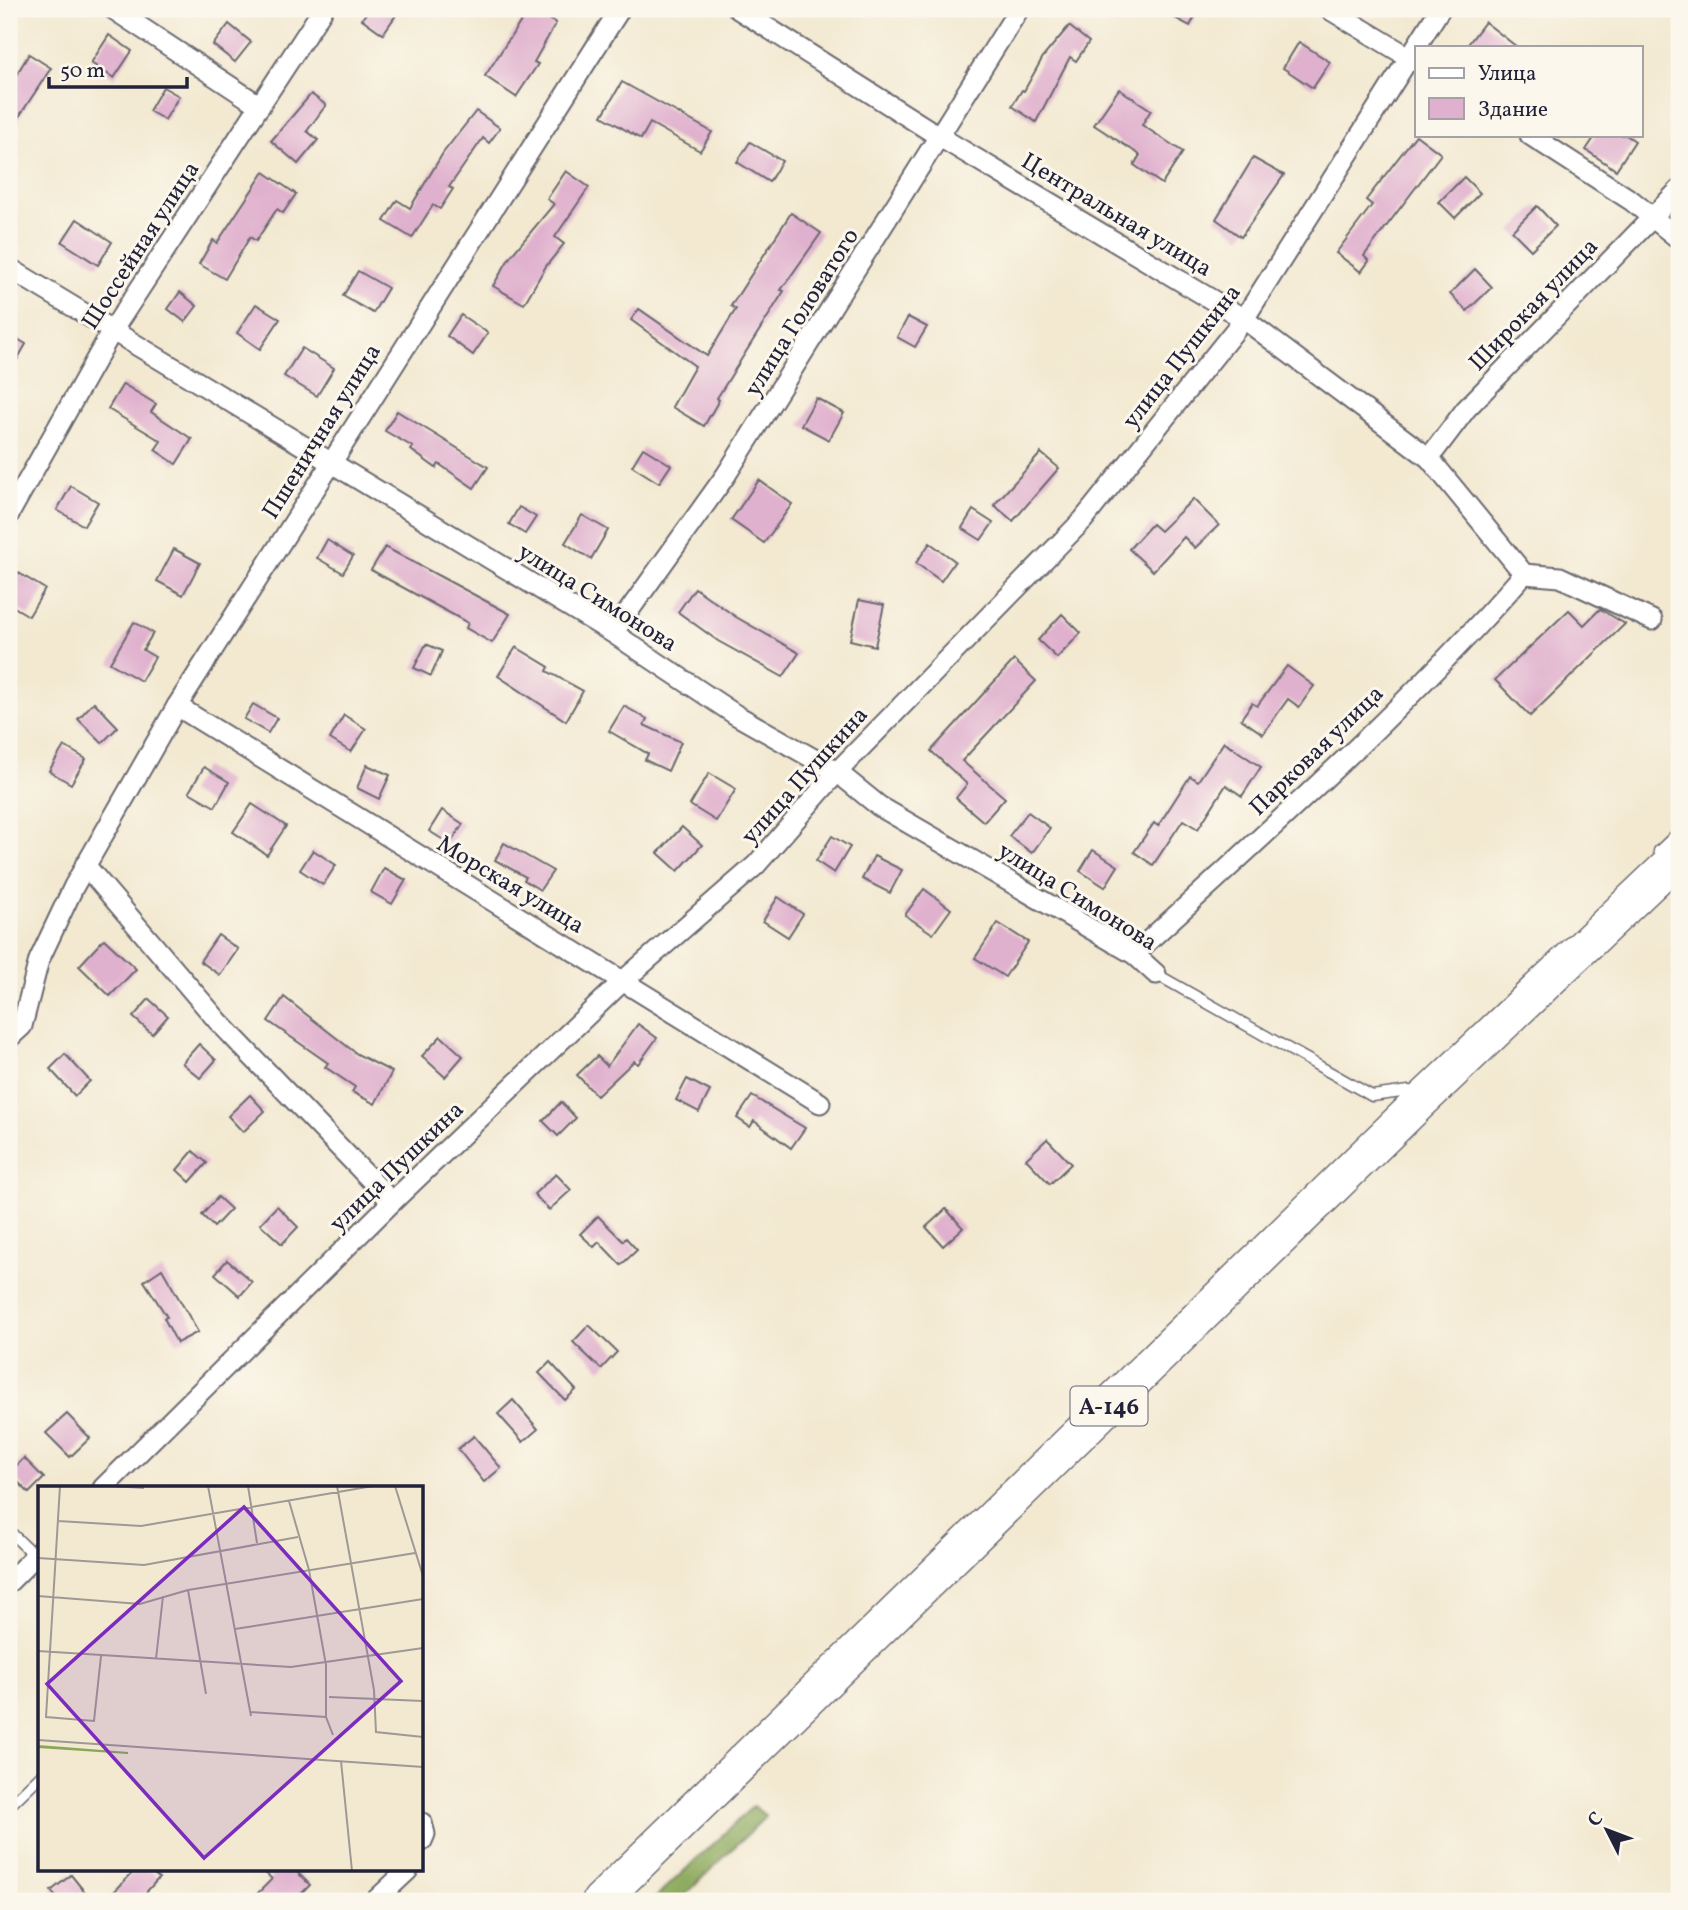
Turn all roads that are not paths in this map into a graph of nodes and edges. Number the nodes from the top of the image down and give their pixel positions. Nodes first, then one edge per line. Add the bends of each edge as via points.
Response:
1 (113, 9) edge
2 (323, 9) edge
3 (620, 9) edge
4 (738, 9) edge
5 (1019, 9) edge
6 (1329, 9) edge
7 (1440, 9) edge
8 (1420, 46) edge
9 (1413, 60) edge
10 (260, 106) junction
11 (1532, 136) edge
12 (940, 137) junction
13 (1679, 190) edge
14 (1652, 216) junction
15 (1679, 239) edge
16 (9, 268) edge
17 (1244, 319) junction
18 (112, 331) junction
19 (1429, 458) junction
20 (330, 461) junction
21 (9, 514) edge
22 (1524, 574) junction
23 (1652, 620) dead end
24 (613, 634) junction
25 (177, 706) junction
26 (837, 772) junction
27 (1679, 832) edge
28 (1664, 858) edge
29 (85, 865) junction
30 (1134, 954) junction
31 (1156, 974) joint
32 (624, 981) junction
33 (9, 1038) edge
34 (1416, 1092) junction
35 (820, 1103) dead end
36 (392, 1202) junction
37 (110, 1486) edge
38 (9, 1531) edge
39 (37, 1554) edge
40 (9, 1582) edge
41 (38, 1778) edge
42 (9, 1806) edge
43 (407, 1871) edge
44 (375, 1901) edge
45 (600, 1901) edge

1 - 10 street
2 - 10 street, Шоссейная улица
3 - 20 street, Пшеничная улица
4 - 12 street, Центральная улица
5 - 12 street, улица Головатого
6 - 9 street
7 - 8 street, улица Пушкина
9 - 17 street, улица Пушкина
10 - 18 street, Шоссейная улица
11 - 14 street
12 - 17 street, Центральная улица
12 - 24 street, улица Головатого via 726,475
13 - 14 street, Широкая улица
14 - 15 street
14 - 19 street, Широкая улица via 1466,409
16 - 18 street, улица Симонова
17 - 19 street, Центральная улица
17 - 26 street, улица Пушкина via 1083,520
18 - 20 street, улица Симонова
18 - 21 street, Шоссейная улица
19 - 22 street, Центральная улица
20 - 24 street, улица Симонова
20 - 25 street, Пшеничная улица
22 - 23 street via 1560,577
22 - 30 street, Парковая улица via 1348,757
24 - 26 street, улица Симонова via 736,715
25 - 29 street, Пшеничная улица
25 - 32 street, Морская улица
26 - 30 street, улица Симонова via 879,806
26 - 32 street, улица Пушкина via 756,865
27 - 28 lane
28 - 34 highway, А-146 via 1620,913
29 - 33 street, Пшеничная улица via 39,960 22,1026
29 - 36 street via 218,1021
30 - 31 street, улица Симонова
31 - 34 lane via 1372,1096
32 - 35 street, Морская улица
32 - 36 street, улица Пушкина
34 - 45 highway, А-146
36 - 37 street, улица Пушкина
38 - 39 lane
39 - 40 street
41 - 42 lane
43 - 44 street

